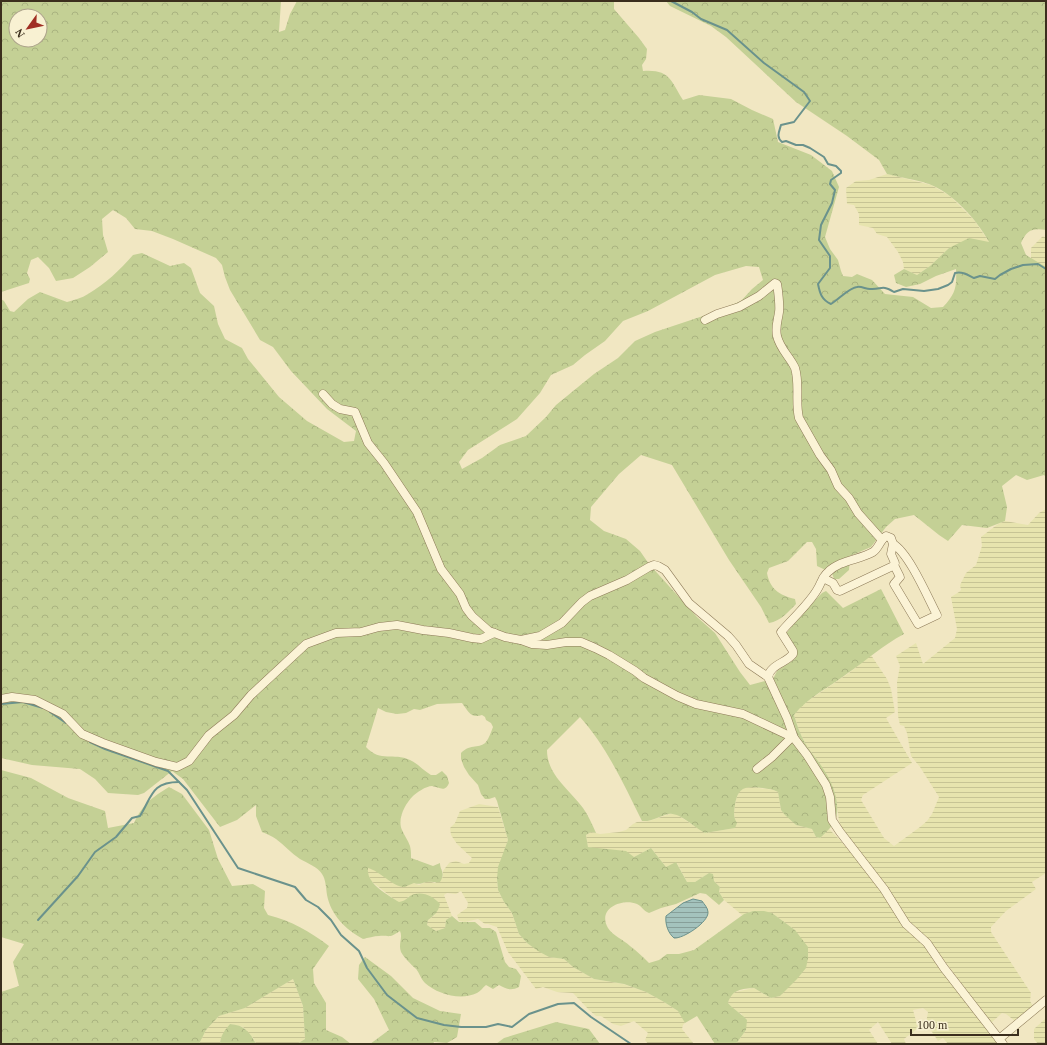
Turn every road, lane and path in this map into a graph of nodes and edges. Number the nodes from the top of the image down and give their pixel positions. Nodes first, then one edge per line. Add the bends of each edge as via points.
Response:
1 (705, 320) dead end
2 (323, 394) dead end
3 (882, 540) junction
4 (893, 544) junction
5 (894, 565) junction
6 (823, 578) junction
7 (494, 633) junction
8 (520, 640) junction
9 (768, 677) junction
10 (1, 699) edge
11 (793, 737) junction
12 (757, 769) dead end
13 (1046, 1000) edge
14 (1001, 1041) edge

1 - 3 street via 739,307 777,284 780,311 776,327 777,337 795,368 799,418 838,486
2 - 7 street via 340,409 356,412 368,443 417,512 441,569 460,594 472,616
3 - 4 street via 888,536
3 - 6 street via 873,552 832,568
4 - 5 street via 891,554
4 - 5 street via 906,557 937,615 918,624 894,584 900,577
5 - 6 street via 840,591 833,583
6 - 9 street via 818,590 781,632 793,654 774,668
7 - 8 street
7 - 10 street via 481,639 397,625 361,632 336,633 306,644 251,695 234,715 209,735 189,761 177,767 141,757 82,734 63,714 35,700 12,697
8 - 9 street via 540,636 553,629 590,596 654,565 664,570 689,603 728,636 749,664
8 - 11 street via 547,645 581,642 609,655 677,696 696,704 743,714
9 - 11 street
11 - 12 street
11 - 14 street via 826,784 832,820 840,832 884,889 906,924 927,943
13 - 14 street

